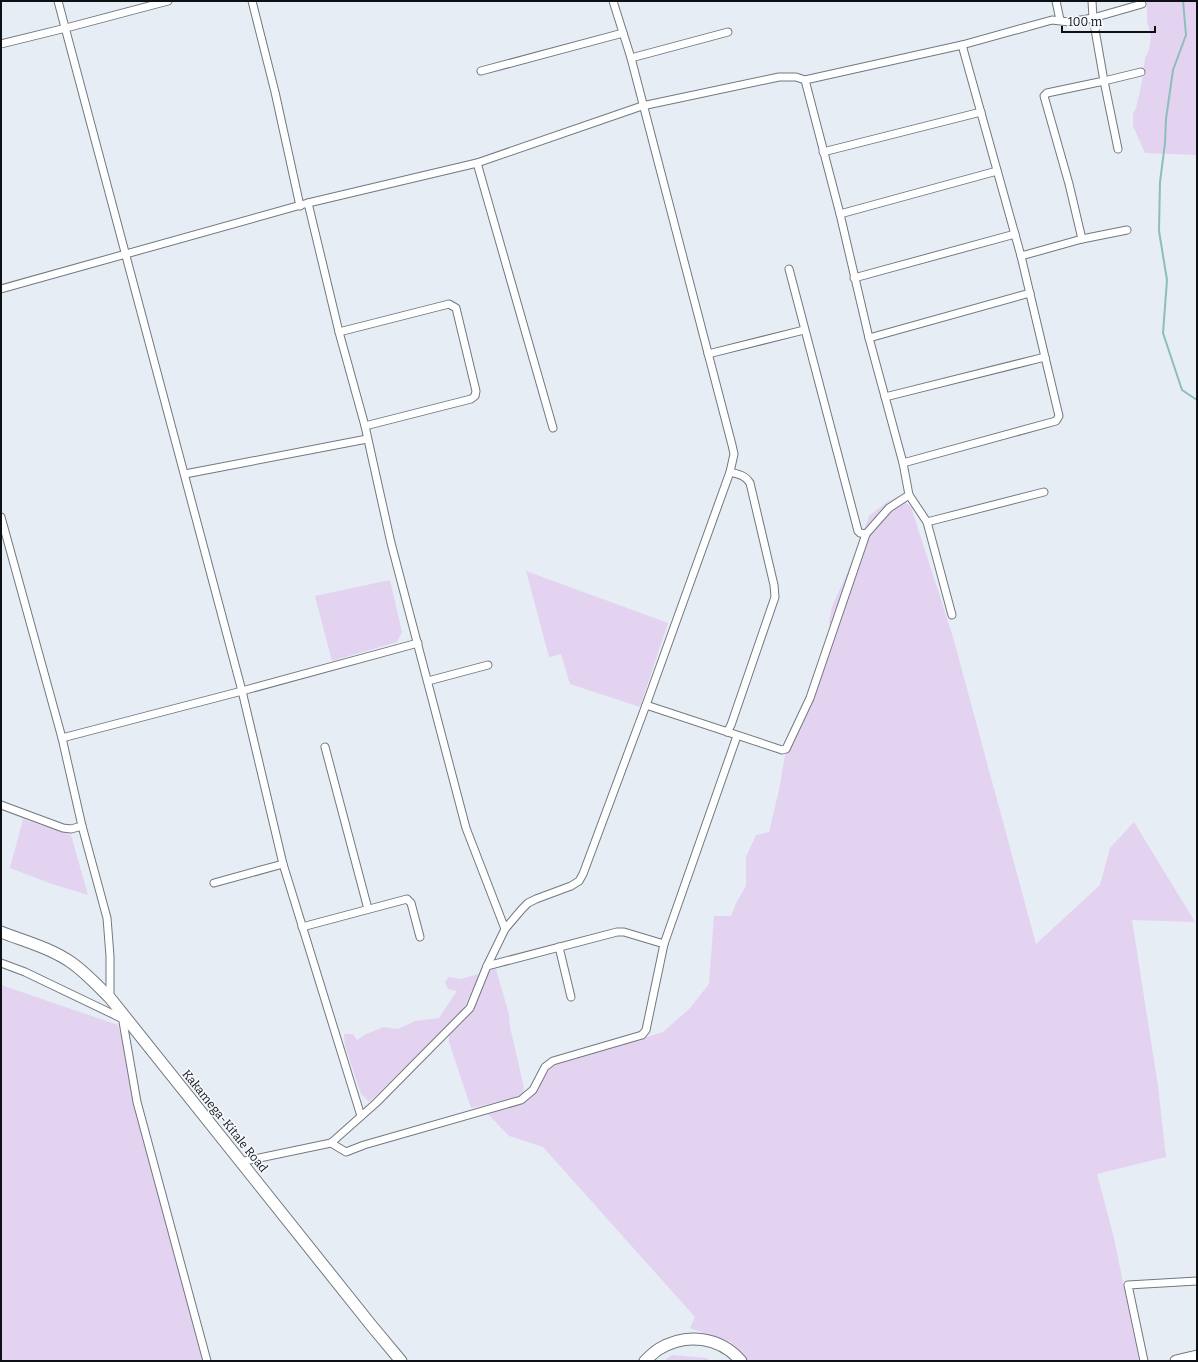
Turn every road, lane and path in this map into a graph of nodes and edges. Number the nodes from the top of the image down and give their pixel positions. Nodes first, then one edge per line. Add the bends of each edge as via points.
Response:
1 (58, 1) edge
2 (168, 1) edge
3 (252, 1) edge
4 (613, 1) edge
5 (1056, 1) edge
6 (1092, 1) edge
7 (1142, 4) dead end
8 (1093, 18) junction
9 (1060, 20) junction
10 (66, 28) junction
11 (728, 32) dead end
12 (623, 33) junction
13 (1, 44) edge
14 (962, 45) junction
15 (630, 58) junction
16 (481, 71) dead end
17 (1141, 72) dead end
18 (805, 80) junction
19 (1104, 81) junction
20 (642, 106) junction
21 (981, 112) junction
22 (1118, 149) dead end
23 (823, 152) junction
24 (478, 163) junction
25 (998, 171) junction
26 (308, 203) junction
27 (300, 206) junction
28 (840, 214) junction
29 (1127, 230) dead end
30 (1015, 234) junction
31 (1082, 239) junction
32 (125, 254) junction
33 (1021, 256) junction
34 (788, 269) dead end
35 (854, 278) junction
36 (1, 289) edge
37 (1030, 293) junction
38 (804, 330) junction
39 (339, 332) junction
40 (869, 338) junction
41 (708, 354) junction
42 (1045, 357) junction
43 (885, 397) junction
44 (365, 426) junction
45 (553, 428) dead end
46 (367, 439) junction
47 (904, 463) junction
48 (730, 472) junction
49 (185, 474) junction
50 (1044, 492) dead end
51 (909, 495) junction
52 (1, 516) edge
53 (927, 522) junction
54 (866, 534) junction
55 (952, 615) dead end
56 (418, 643) junction
57 (488, 665) dead end
58 (428, 681) junction
59 (242, 691) junction
60 (646, 706) junction
61 (727, 732) junction
62 (737, 736) junction
63 (62, 738) junction
64 (325, 747) dead end
65 (1, 805) edge
66 (82, 826) junction
67 (283, 864) junction
68 (214, 883) dead end
69 (368, 909) junction
70 (302, 926) junction
71 (505, 929) junction
72 (1, 932) edge
73 (420, 937) dead end
74 (664, 944) junction
75 (559, 947) junction
76 (1, 963) edge
77 (487, 966) junction
78 (570, 997) dead end
79 (110, 998) junction
80 (122, 1015) junction
81 (361, 1116) junction
82 (331, 1143) junction
83 (240, 1162) junction
84 (1197, 1281) edge
85 (1197, 1356) edge
86 (207, 1361) edge
87 (401, 1361) edge
88 (645, 1361) edge
89 (741, 1361) edge
90 (1144, 1361) edge
91 (1176, 1361) edge

1 - 10 street
2 - 10 street
3 - 27 street
4 - 12 street
5 - 9 street
6 - 8 street
7 - 8 street
8 - 9 street via 1069,22
8 - 19 street
9 - 14 street
10 - 13 street
10 - 32 street
11 - 15 street
12 - 15 street
12 - 16 street
14 - 18 street
14 - 21 street
15 - 20 street
17 - 19 street
18 - 20 street via 779,77
18 - 23 street
19 - 22 street
19 - 31 street via 1047,93 1044,98
20 - 24 street
20 - 41 street
21 - 23 street
21 - 25 street
23 - 28 street
24 - 26 street
24 - 45 street
25 - 28 street
25 - 30 street
26 - 27 street
26 - 39 street
27 - 32 street
28 - 35 street
29 - 31 street
30 - 33 street
30 - 35 street
31 - 33 street
32 - 36 street
32 - 49 street
33 - 37 street
34 - 38 street
35 - 40 street
37 - 40 street
37 - 42 street
38 - 41 street
38 - 54 street via 858,531
39 - 44 street
39 - 44 street via 449,304 456,308 476,391 475,396
40 - 43 street
41 - 48 street via 734,449
42 - 43 street
42 - 47 street via 1060,416 1056,421
43 - 47 street
44 - 46 street
46 - 49 street
46 - 56 street
47 - 51 street
48 - 60 street
48 - 61 street via 746,478 750,483 775,597
49 - 59 street
50 - 53 street
51 - 53 street
51 - 54 street via 889,508
52 - 63 street
53 - 55 street
54 - 62 street via 810,698 786,749
56 - 58 street
56 - 59 street
57 - 58 street
58 - 71 street via 466,828
59 - 63 street
59 - 67 street
60 - 61 street
60 - 71 street via 579,881 528,903
61 - 62 street
62 - 74 street
63 - 66 street
64 - 69 street
65 - 66 street via 63,828
66 - 79 street via 107,918
67 - 68 street
67 - 70 street
69 - 70 street
69 - 73 street via 407,899 411,903
70 - 81 street
71 - 77 street
72 - 79 highway, Kakamega-Kitale Road via 71,962
74 - 75 street via 621,931
74 - 82 street via 646,1030 642,1035 553,1061 545,1067 533,1090 521,1100 346,1152
75 - 77 street
75 - 78 street
76 - 80 street
77 - 81 street via 474,1000 465,1013
79 - 80 highway, Kakamega-Kitale Road
80 - 83 highway, Kakamega-Kitale Road
80 - 86 street via 137,1102
81 - 82 street
82 - 83 street
83 - 87 highway, Kakamega-Kitale Road
84 - 90 street via 1128,1285
85 - 91 highway
88 - 89 highway via 658,1349 686,1339 703,1339 719,1344 734,1352

